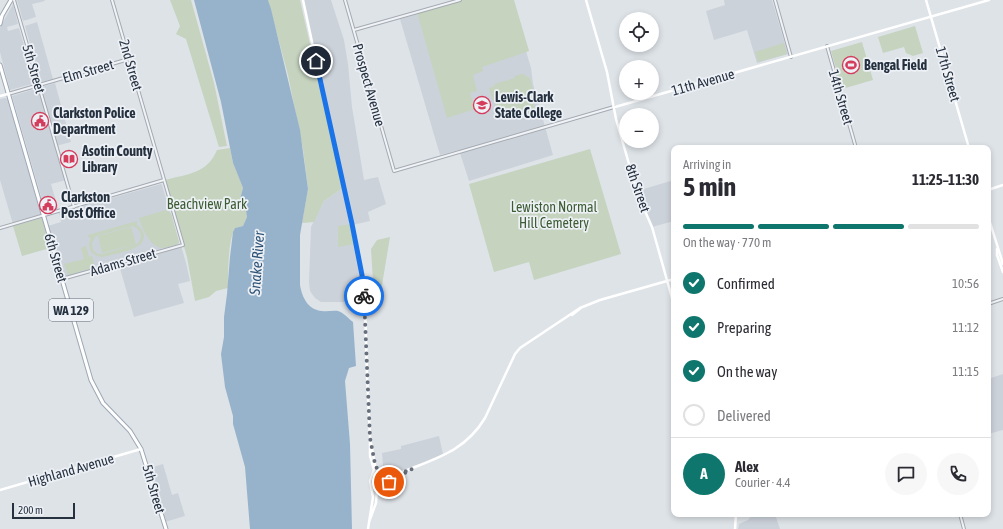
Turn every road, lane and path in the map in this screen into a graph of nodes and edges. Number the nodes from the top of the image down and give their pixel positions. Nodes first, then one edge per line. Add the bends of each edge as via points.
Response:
1 (11, 0) edge
2 (14, 0) edge
3 (112, 0) edge
4 (303, 0) edge
5 (345, 0) edge
6 (460, 0) edge
7 (586, 0) edge
8 (775, 0) edge
9 (926, 0) edge
10 (989, 0) edge
11 (454, 1) edge
12 (2, 14) junction
13 (931, 17) junction
14 (0, 18) edge
15 (0, 24) edge
16 (354, 30) junction
17 (827, 46) junction
18 (791, 57) junction
19 (129, 59) junction
20 (0, 65) edge
21 (39, 85) junction
22 (8, 94) junction
23 (0, 96) edge
24 (615, 107) junction
25 (855, 145) edge
26 (967, 145) edge
27 (394, 171) joint
28 (165, 180) junction
29 (1003, 186) edge
30 (991, 189) edge
31 (74, 207) junction
32 (43, 215) junction
33 (991, 227) edge
34 (0, 228) edge
35 (183, 245) joint
36 (997, 249) junction
37 (1003, 264) edge
38 (1003, 272) edge
39 (62, 279) junction
40 (671, 279) edge
41 (667, 280) junction
42 (671, 294) edge
43 (1003, 299) edge
44 (991, 303) edge
45 (370, 438) junction
46 (142, 449) junction
47 (412, 469) junction
48 (381, 476) junction
49 (372, 477) junction
50 (371, 484) junction
51 (380, 487) junction
52 (0, 490) edge
53 (736, 517) edge
54 (961, 517) edge
55 (166, 529) edge
56 (368, 529) edge
57 (735, 529) edge
58 (964, 529) edge

1 - 12 main road
2 - 21 street, 5th Street
3 - 19 street, 2nd Street
4 - 45 main road via 364,287
5 - 16 street, Prospect Avenue
6 - 11 street
7 - 24 main road, 8th Street
8 - 18 street
9 - 13 main road, 17th Street
10 - 13 main road, 11th Avenue
11 - 16 street
12 - 14 main road
12 - 15 main road
13 - 17 main road, 11th Avenue
13 - 26 main road, 17th Street
16 - 27 street, Prospect Avenue
17 - 18 main road, 11th Avenue
17 - 25 street, 14th Street
18 - 24 main road, 11th Avenue
19 - 21 street, Elm Street
19 - 28 street, 2nd Street
20 - 22 main road, 6th Street / WA 129
21 - 22 street, Elm Street
21 - 31 street, 5th Street
22 - 23 main road, Elm Street
22 - 32 main road, 6th Street / WA 129
24 - 27 street, 11th Avenue
24 - 41 main road, 8th Street via 616,120 636,188 652,227
28 - 31 street
28 - 35 street, 2nd Street
29 - 30 main road
31 - 32 street
32 - 34 street
32 - 39 main road, 6th Street / WA 129
33 - 36 main road
35 - 39 street, Adams Street
36 - 37 main road
36 - 38 main road
39 - 46 main road, 6th Street / WA 129 via 91,380 103,403 130,431
40 - 41 main road
41 - 42 main road, 8th Street
41 - 47 main road via 582,308 520,348 485,418 470,439 454,450
43 - 44 street
45 - 48 main road via 375,464
45 - 49 main road via 370,456 374,470
46 - 52 main road, Highland Avenue
46 - 55 main road, 5th Street / WA 129
47 - 48 main road via 388,478
47 - 51 main road
48 - 49 main road
48 - 51 main road via 384,482
49 - 50 main road
50 - 51 main road via 374,488
50 - 56 main road via 373,497
51 - 56 main road via 377,490 376,504
53 - 57 main road
54 - 58 street

